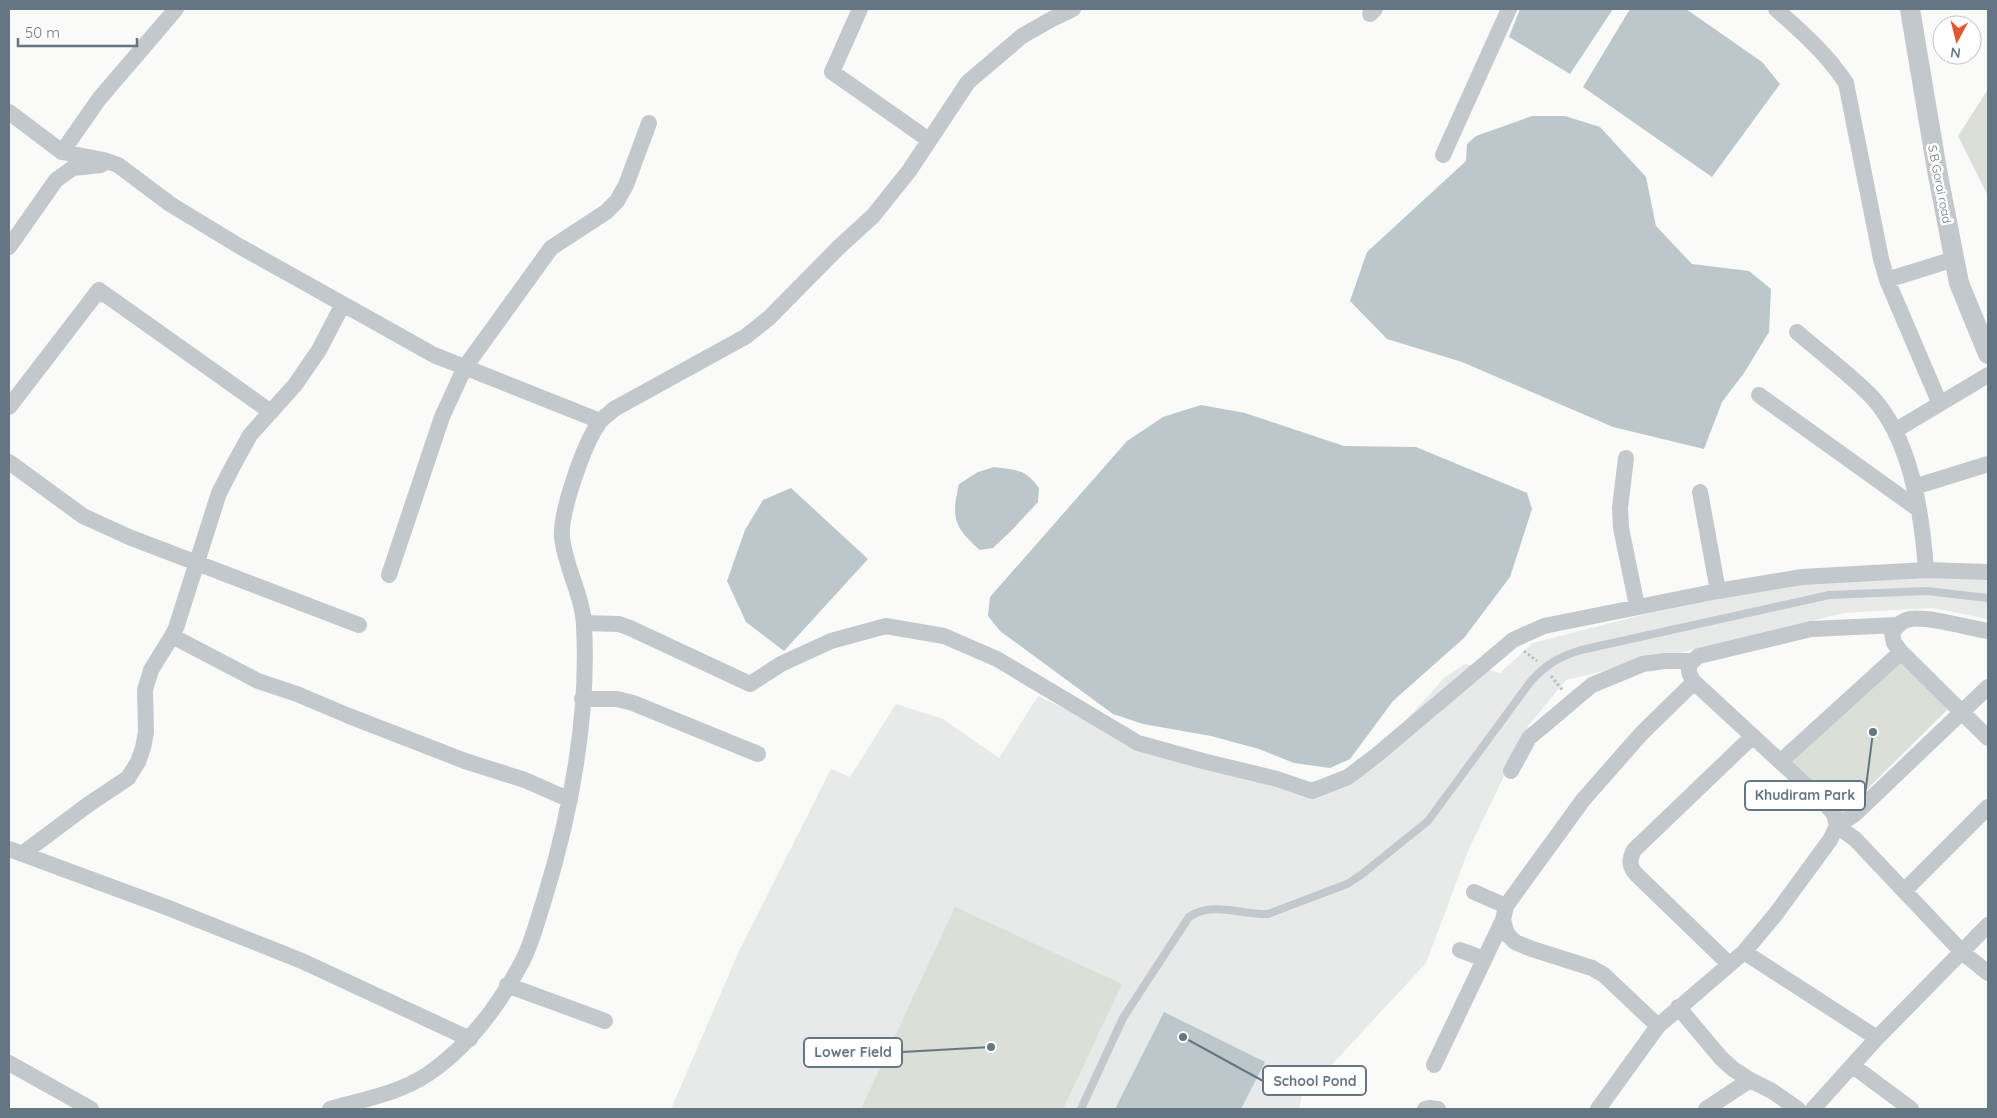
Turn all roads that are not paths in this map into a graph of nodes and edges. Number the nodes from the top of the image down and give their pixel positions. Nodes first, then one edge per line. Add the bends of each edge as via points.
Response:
1 (176, 9) edge
2 (860, 9) edge
3 (1073, 9) edge
4 (1509, 9) edge
5 (1776, 9) edge
6 (1910, 9) edge
7 (9, 112) edge
8 (649, 123) dead end
9 (929, 140) junction
10 (62, 152) junction
11 (1443, 155) dead end
12 (113, 163) junction
13 (9, 247) edge
14 (1954, 260) junction
15 (1887, 280) junction
16 (343, 304) junction
17 (1797, 332) dead end
18 (1988, 354) edge
19 (465, 367) junction
20 (1988, 375) edge
21 (1759, 395) dead end
22 (1940, 404) junction
23 (9, 407) edge
24 (271, 412) junction
25 (600, 421) junction
26 (1896, 430) junction
27 (1626, 458) dead end
28 (9, 462) edge
29 (1988, 464) edge
30 (1914, 487) junction
31 (1700, 492) dead end
32 (1918, 509) junction
33 (197, 563) junction
34 (1926, 570) junction
35 (1988, 572) edge
36 (389, 575) dead end
37 (1718, 591) junction
38 (1988, 598) edge
39 (1637, 606) junction
40 (584, 623) junction
41 (1898, 624) junction
42 (359, 625) dead end
43 (1988, 631) edge
44 (172, 636) junction
45 (1900, 652) junction
46 (1691, 661) junction
47 (1694, 682) junction
48 (1988, 687) edge
49 (582, 699) junction
50 (1964, 712) junction
51 (1753, 736) junction
52 (1988, 738) edge
53 (758, 754) dead end
54 (1780, 761) junction
55 (1511, 771) dead end
56 (570, 800) junction
57 (1988, 806) edge
58 (1836, 826) junction
59 (16, 852) edge
60 (1904, 891) junction
61 (1474, 892) dead end
62 (1504, 913) junction
63 (1988, 925) edge
64 (1460, 950) dead end
65 (1744, 952) junction
66 (1962, 952) junction
67 (1484, 959) junction
68 (1729, 964) junction
69 (1988, 973) edge
70 (508, 985) junction
71 (1678, 1007) junction
72 (605, 1021) dead end
73 (1658, 1026) junction
74 (1877, 1038) junction
75 (470, 1039) junction
76 (9, 1063) edge
77 (1434, 1065) dead end
78 (1853, 1066) junction
79 (1750, 1080) junction
80 (91, 1109) edge
81 (330, 1109) edge
82 (1081, 1109) edge
83 (1425, 1109) edge
84 (1438, 1109) edge
85 (1598, 1109) edge
86 (1706, 1109) edge
87 (1798, 1109) edge
88 (1813, 1109) edge
89 (1912, 1109) edge

1 - 10 street via 99,99
2 - 9 street via 832,72
3 - 9 street via 1022,36 968,82
4 - 11 street
5 - 15 street via 1808,37 1846,83
6 - 14 street, S.B Gorai road
7 - 10 street
8 - 19 street via 617,201 606,212 551,248
9 - 25 street via 873,216 770,318 745,337 614,409
10 - 12 street
12 - 13 street via 74,168 56,180
12 - 16 street via 178,209
14 - 15 street
14 - 18 street, S.B Gorai road via 1962,291
15 - 22 street
16 - 19 street via 434,355
16 - 24 street via 319,350
17 - 26 street via 1870,395
19 - 25 street
19 - 36 street via 436,434
20 - 22 street
21 - 32 street
22 - 26 street
23 - 24 street via 99,290
24 - 33 street via 250,435 219,493
25 - 40 street via 591,435 568,496 562,536
26 - 30 street
27 - 39 street via 1621,528
28 - 33 street via 83,516 129,538
29 - 30 street
30 - 32 street
31 - 37 street
32 - 34 street
33 - 42 street
33 - 44 street
34 - 35 street
34 - 37 street via 1802,577
37 - 39 street
38 - 82 lane via 1927,591 1829,595 1561,656 1544,667 1531,682 1428,821 1361,875 1347,884 1268,914 1207,909 1189,917 1124,1018
39 - 40 street via 1561,621 1512,640 1348,777 1312,790 1138,742 996,659 944,636 886,626 831,641 781,664 750,684 630,628 619,624
40 - 49 street via 586,661
41 - 43 street via 1920,618
41 - 45 street via 1892,634
41 - 46 street via 1811,629 1699,656
44 - 56 street via 258,681 525,780
44 - 59 street via 151,670 145,690 143,748 128,778
45 - 50 street
45 - 54 street
46 - 47 street via 1688,668
46 - 55 street via 1643,664 1592,685 1529,738
47 - 51 street
47 - 62 street via 1641,734 1583,800
48 - 50 street
49 - 53 street via 617,699 633,703
49 - 56 street
50 - 52 street
50 - 58 street via 1855,814
51 - 54 street
51 - 68 street via 1634,850 1630,858 1630,867 1636,874
54 - 58 street via 1823,801 1834,814
56 - 70 street via 554,869 534,931
57 - 60 street
58 - 60 street via 1855,839
58 - 65 street via 1830,840
59 - 75 street via 302,961
60 - 66 street
61 - 62 street
62 - 67 street
62 - 73 street via 1507,934 1515,942 1604,975
63 - 66 street
64 - 67 street
65 - 68 street
65 - 74 street
66 - 69 street
66 - 74 street
67 - 77 street
68 - 71 street
70 - 72 street
70 - 75 street
71 - 73 street
71 - 79 street via 1722,1058
73 - 85 street
74 - 78 street
75 - 81 street via 414,1083
76 - 80 street
78 - 88 street
78 - 89 street
79 - 86 street
79 - 87 street
83 - 84 street

